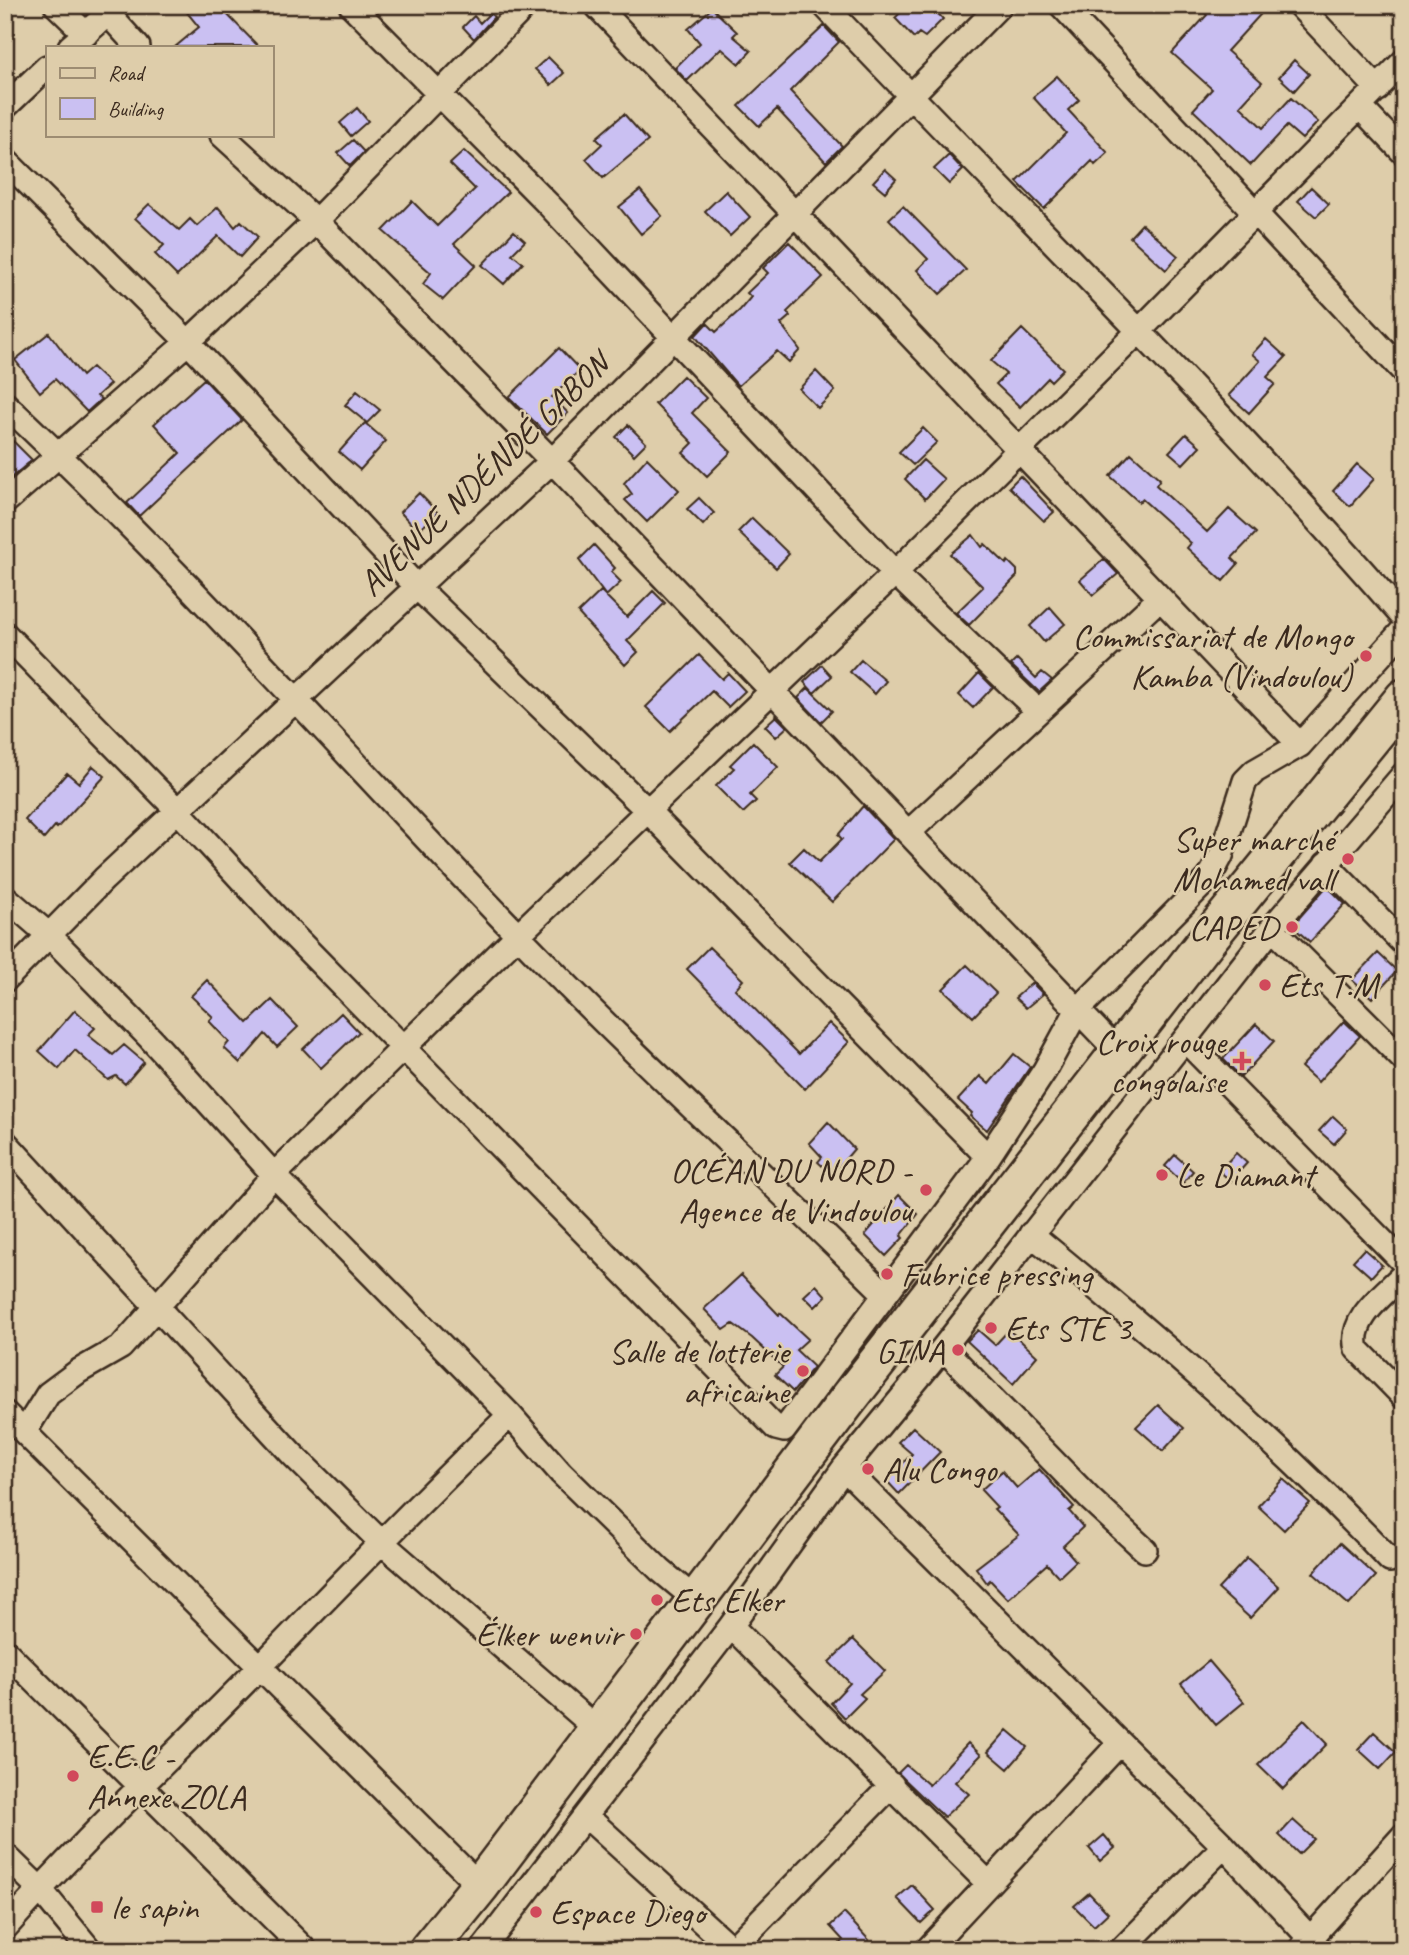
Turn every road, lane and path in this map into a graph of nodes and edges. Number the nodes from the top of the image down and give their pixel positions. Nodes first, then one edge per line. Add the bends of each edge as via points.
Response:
1 (56, 5) edge
2 (351, 5) edge
3 (526, 5) edge
4 (596, 5) edge
5 (824, 5) edge
6 (1000, 5) edge
7 (1061, 5) edge
8 (1299, 5) edge
9 (113, 10) edge
10 (78, 40) edge
11 (137, 46) edge
12 (1404, 61) edge
13 (46, 68) edge
14 (1378, 89) junction
15 (439, 94) junction
16 (911, 97) junction
17 (5, 107) edge
18 (1360, 107) junction
19 (223, 136) edge
20 (1404, 153) edge
21 (5, 160) edge
22 (1255, 213) junction
23 (794, 214) junction
24 (316, 221) junction
25 (1139, 331) junction
26 (673, 339) junction
27 (188, 342) junction
28 (1404, 372) edge
29 (5, 404) edge
30 (1019, 447) junction
31 (60, 455) junction
32 (552, 461) junction
33 (5, 502) edge
34 (895, 573) junction
35 (418, 588) junction
36 (1160, 598) junction
37 (1404, 618) edge
38 (1404, 629) edge
39 (5, 635) edge
40 (771, 689) junction
41 (1404, 698) edge
42 (296, 699) junction
43 (1038, 711) junction
44 (1300, 745) junction
45 (1404, 774) edge
46 (647, 810) junction
47 (179, 812) junction
48 (908, 832) junction
49 (1326, 864) junction
50 (5, 897) edge
51 (1272, 928) junction
52 (517, 935) junction
53 (50, 936) junction
54 (1404, 944) edge
55 (5, 981) edge
56 (1077, 1011) junction
57 (1185, 1040) junction
58 (404, 1047) junction
59 (1119, 1053) junction
60 (1404, 1060) edge
61 (5, 1142) edge
62 (988, 1157) junction
63 (274, 1175) junction
64 (1031, 1234) junction
65 (1404, 1263) edge
66 (1404, 1274) edge
67 (885, 1294) junction
68 (156, 1307) junction
69 (943, 1348) junction
70 (1404, 1397) edge
71 (5, 1413) edge
72 (510, 1415) junction
73 (25, 1431) junction
74 (844, 1468) junction
75 (380, 1541) junction
76 (1145, 1550) dead end
77 (1390, 1560) dead end
78 (696, 1600) junction
79 (731, 1626) junction
80 (5, 1651) edge
81 (259, 1667) junction
82 (598, 1730) junction
83 (1120, 1743) junction
84 (141, 1784) junction
85 (892, 1785) junction
86 (586, 1816) junction
87 (1404, 1835) edge
88 (1224, 1846) junction
89 (5, 1855) edge
90 (988, 1884) junction
91 (481, 1886) junction
92 (40, 1889) junction
93 (5, 1928) edge
94 (1310, 1946) edge
95 (732, 1949) edge
96 (90, 1950) edge
97 (305, 1950) edge
98 (428, 1950) edge
99 (482, 1950) edge
100 (927, 1950) edge
101 (1121, 1950) edge

1 - 10 street
2 - 15 street
3 - 15 street
4 - 23 street
5 - 16 street
6 - 16 street, AVENUE NDÉNDÉ GABON
7 - 22 street
8 - 14 street
9 - 10 street
9 - 11 street
12 - 14 street
13 - 17 street
14 - 18 street
15 - 24 street
15 - 26 street
16 - 23 street, AVENUE NDÉNDÉ GABON
16 - 25 street
18 - 20 street
18 - 22 street
19 - 24 street
21 - 27 street
22 - 25 street
22 - 28 street
23 - 26 street, AVENUE NDÉNDÉ GABON
23 - 30 street
24 - 27 street
24 - 32 street
25 - 30 street
25 - 37 street
26 - 32 street, AVENUE NDÉNDÉ GABON
26 - 34 street
27 - 31 street
27 - 35 street
29 - 31 street
30 - 34 street
30 - 36 street
31 - 33 street
31 - 42 street
32 - 35 street, AVENUE NDÉNDÉ GABON
32 - 40 street
34 - 40 street
34 - 43 street
35 - 42 street, AVENUE NDÉNDÉ GABON
35 - 46 street
36 - 43 street
36 - 44 street
38 - 44 street
39 - 47 street
40 - 46 street
40 - 48 street
41 - 59 highway
42 - 47 street, AVENUE NDÉNDÉ GABON
42 - 52 street
43 - 48 street
44 - 56 street via 1245,781 1221,856 1209,878
45 - 49 street
46 - 52 street
46 - 62 street
47 - 53 street, AVENUE NDÉNDÉ GABON via 104,879
47 - 58 street
48 - 56 street
49 - 51 street
49 - 54 street
50 - 53 street
51 - 57 street
51 - 60 street
52 - 58 street
52 - 67 street
53 - 55 street, AVENUE NDÉNDÉ GABON
53 - 63 street
56 - 59 street
56 - 62 street
57 - 64 street
57 - 65 street
58 - 63 street
58 - 67 street via 776,1428 784,1430 790,1425
59 - 78 highway
61 - 68 street
62 - 67 street
63 - 68 street
63 - 72 street
64 - 69 street
64 - 77 street via 1243,1414
66 - 70 street via 1357,1325 1354,1339 1357,1349
68 - 73 street via 121,1347 48,1394
68 - 75 street
69 - 74 street
69 - 76 street
71 - 73 street
72 - 75 street
72 - 78 street via 561,1473
73 - 81 street
74 - 79 street
74 - 83 street
75 - 81 street
75 - 82 street
78 - 82 highway
79 - 85 street
79 - 86 street
80 - 84 street
81 - 84 street
81 - 91 street
82 - 91 highway
83 - 88 street
83 - 90 street
84 - 92 street
84 - 97 street
85 - 90 street
85 - 95 street
86 - 95 street
86 - 99 street
87 - 94 street
88 - 94 street
88 - 101 street
89 - 92 street
90 - 100 street
91 - 98 highway
92 - 93 street
92 - 96 street

